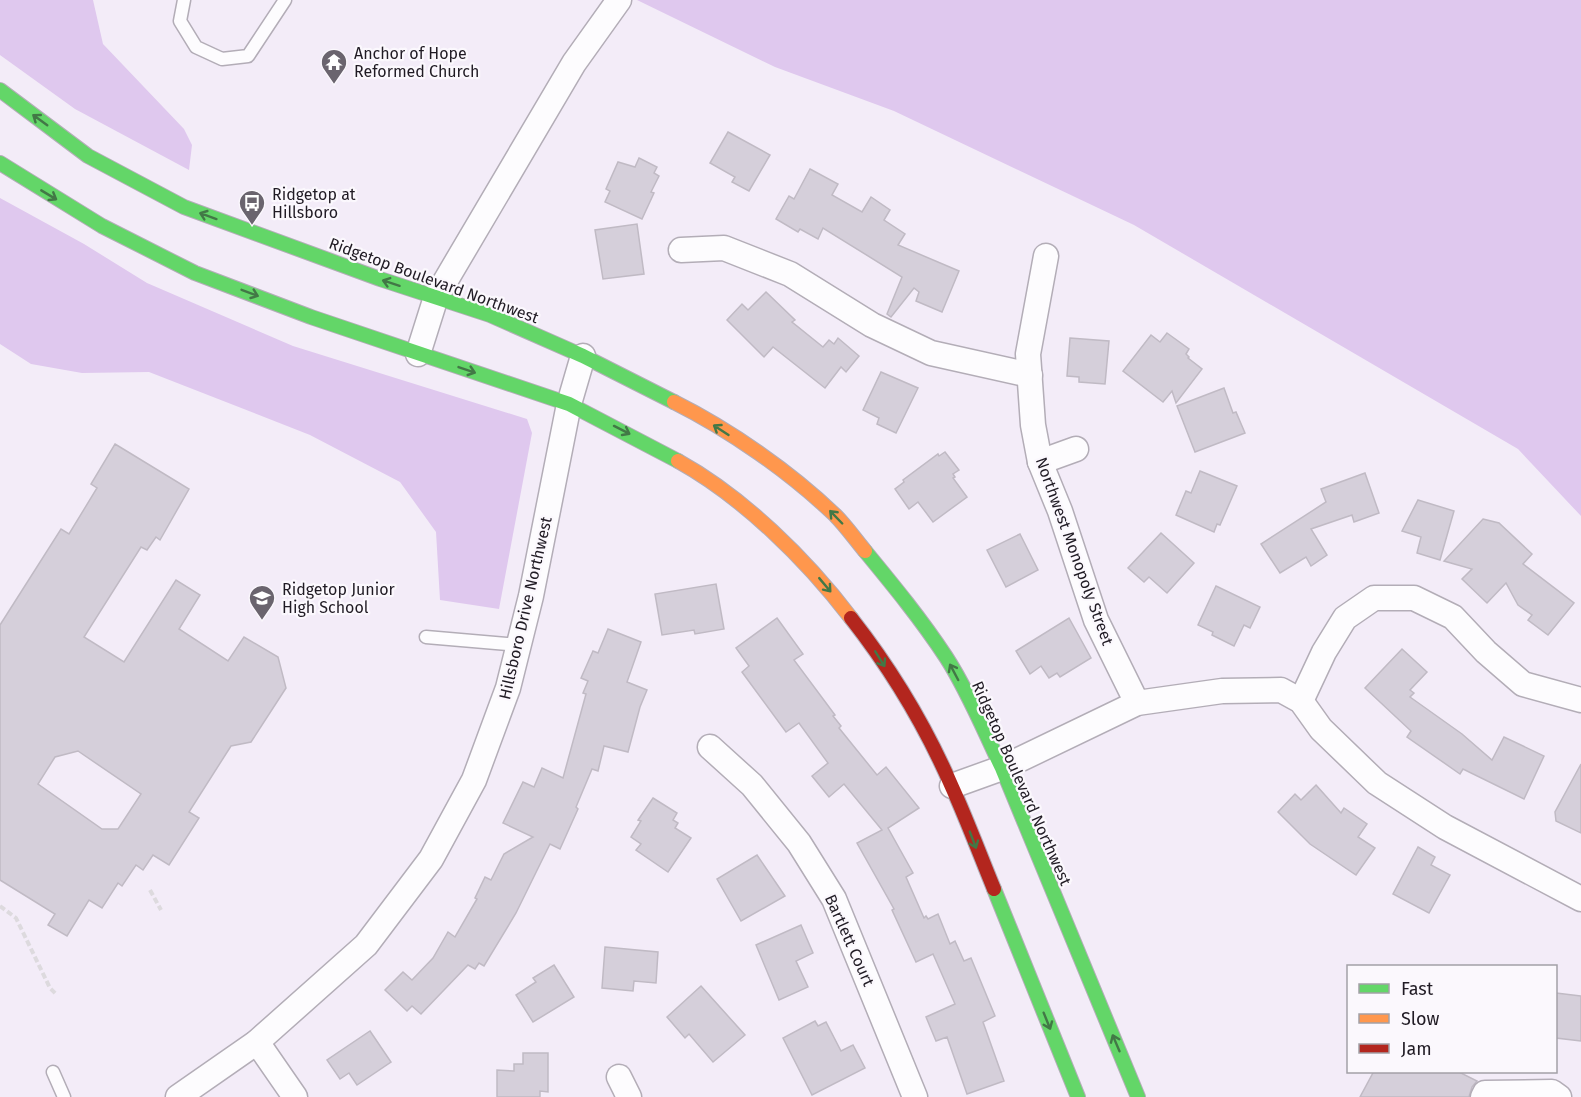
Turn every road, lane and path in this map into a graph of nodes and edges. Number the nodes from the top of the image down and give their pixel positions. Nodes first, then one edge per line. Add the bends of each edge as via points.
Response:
1 (184, 0) edge
2 (285, 0) edge
3 (619, 0) edge
4 (0, 90) edge
5 (0, 163) edge
6 (681, 250) dead end
7 (1047, 256) dead end
8 (436, 297) junction
9 (418, 354) junction
10 (583, 356) junction
11 (1030, 375) junction
12 (569, 404) junction
13 (1076, 448) dead end
14 (1040, 462) junction
15 (426, 637) dead end
16 (519, 645) junction
17 (1581, 700) edge
18 (1300, 701) junction
19 (1137, 703) junction
20 (710, 747) dead end
21 (1002, 768) junction
22 (952, 786) junction
23 (150, 890) dead end
24 (1581, 899) edge
25 (0, 906) edge
26 (161, 910) dead end
27 (57, 995) dead end
28 (257, 1042) junction
29 (53, 1071) dead end
30 (64, 1097) edge
31 (178, 1097) edge
32 (295, 1097) edge
33 (915, 1097) edge
34 (1078, 1097) edge
35 (1138, 1097) edge
36 (1483, 1097) edge
37 (1559, 1097) edge

1 - 2 lane via 180,21 196,47 222,59 248,56
3 - 8 street via 574,63
8 -> 4 main road, Ridgetop Boulevard Northwest via 184,207 88,156
5 -> 9 main road via 102,226 195,273
6 - 11 street via 724,248 790,274 872,325 931,353
7 - 11 street, Northwest Monopoly Street via 1028,354
8 - 9 street
8 - 10 main road, Ridgetop Boulevard Northwest via 490,315
9 -> 12 main road
10 - 12 street, Hillsboro Drive Northwest
21 -> 10 main road, Ridgetop Boulevard Northwest via 947,659 915,612 837,517 771,462 694,412
11 - 14 street, Northwest Monopoly Street
12 - 16 street, Hillsboro Drive Northwest
12 -> 22 main road via 692,469 759,519 808,566 866,636 918,718
13 - 14 street
14 - 19 street, Northwest Monopoly Street via 1096,620
15 - 16 lane
16 - 28 street, Hillsboro Drive Northwest via 508,688 474,780 431,859 366,945
17 - 18 street via 1523,684 1453,617 1414,598 1374,598 1345,618
18 - 19 street via 1281,690 1222,691
18 - 24 street via 1321,729 1377,783 1445,827
19 - 21 street
20 - 33 street, Bartlett Court via 752,785 799,843 834,899
21 - 22 street
35 -> 21 main road, Ridgetop Boulevard Northwest
22 -> 34 main road
23 - 26 path
25 - 27 path via 16,918
28 - 31 street, Hillsboro Drive Northwest
28 - 32 street
29 - 30 lane
36 - 37 street via 1485,1093 1552,1092

